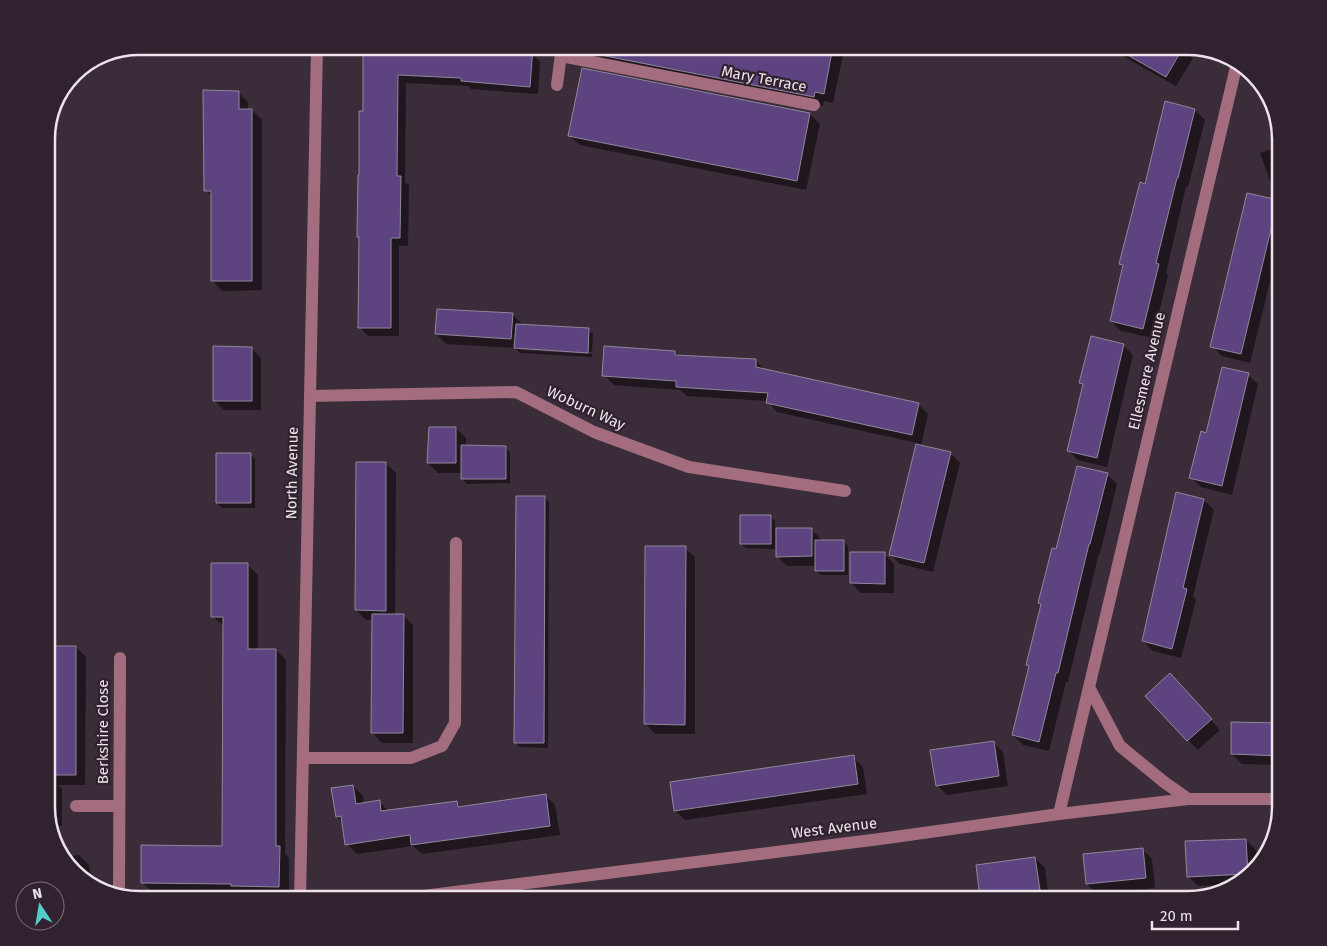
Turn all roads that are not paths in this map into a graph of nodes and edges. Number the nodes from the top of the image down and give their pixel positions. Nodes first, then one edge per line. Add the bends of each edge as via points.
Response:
1 (317, 55) edge
2 (561, 55) edge
3 (581, 55) edge
4 (1235, 70) edge
5 (557, 85) dead end
6 (814, 105) dead end
7 (310, 396) junction
8 (846, 491) dead end
9 (456, 543) dead end
10 (120, 658) dead end
11 (1089, 687) junction
12 (303, 758) junction
13 (1188, 799) junction
14 (1272, 799) edge
15 (76, 806) dead end
16 (119, 806) junction
17 (1059, 814) junction
18 (119, 888) edge
19 (300, 891) edge
20 (470, 891) edge

1 - 7 street, North Avenue
2 - 5 street
3 - 6 street, Mary Terrace
4 - 11 street, Ellesmere Avenue
7 - 8 street, Woburn Way via 516,392 594,432 689,467
7 - 12 street, North Avenue
9 - 12 street via 455,723 442,746 411,758
10 - 16 street, Berkshire Close
11 - 13 street via 1120,746
11 - 17 street, Ellesmere Avenue
12 - 19 street, North Avenue
13 - 14 street, West Avenue
13 - 17 street, West Avenue
15 - 16 street, Berkshire Close
16 - 18 street, Berkshire Close
17 - 20 street, West Avenue

